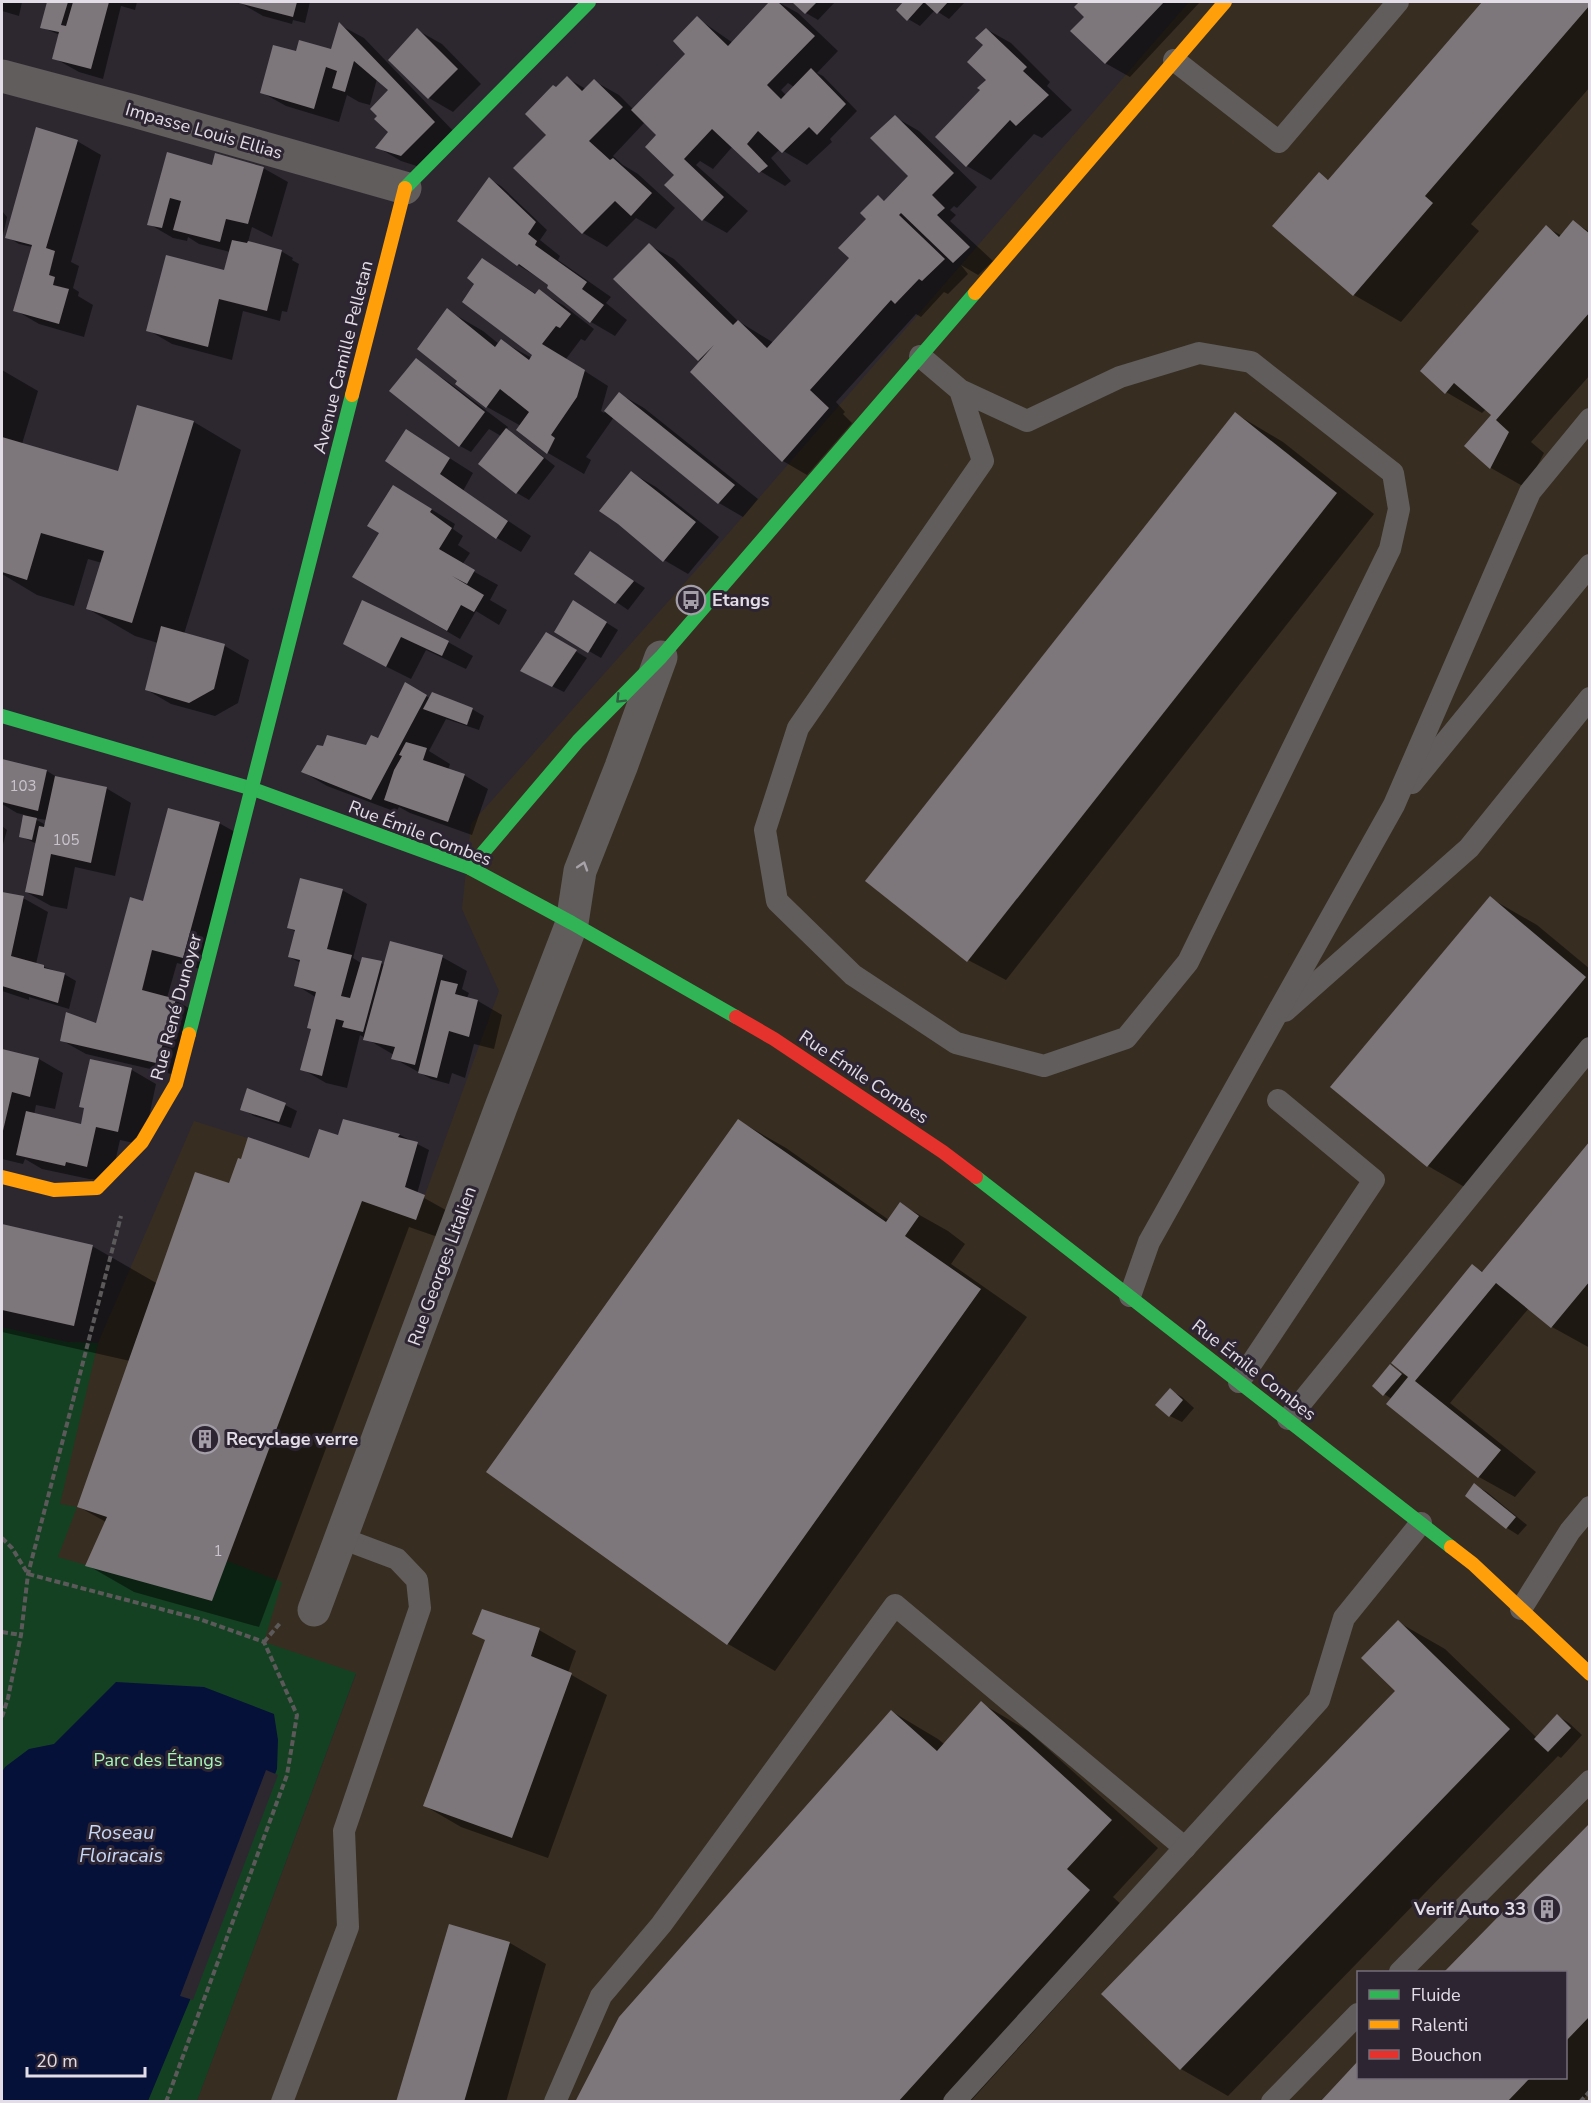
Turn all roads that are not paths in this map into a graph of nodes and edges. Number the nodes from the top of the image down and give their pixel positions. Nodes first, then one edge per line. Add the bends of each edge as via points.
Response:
1 (589, 2) edge
2 (1225, 2) edge
3 (1398, 2) edge
4 (1174, 60) junction
5 (2, 76) edge
6 (405, 188) junction
7 (920, 356) junction
8 (960, 390) junction
9 (1590, 419) edge
10 (1590, 565) edge
11 (661, 657) junction
12 (1590, 698) edge
13 (2, 716) edge
14 (253, 789) junction
15 (1394, 805) junction
16 (470, 868) junction
17 (572, 923) junction
18 (1272, 1022) junction
19 (1590, 1048) edge
20 (1278, 1100) dead end
21 (2, 1177) edge
22 (1130, 1296) junction
23 (1239, 1382) junction
24 (1288, 1419) junction
25 (1590, 1507) edge
26 (1421, 1523) junction
27 (342, 1538) junction
28 (1521, 1609) junction
29 (314, 1610) dead end
30 (1590, 1674) edge
31 (1590, 1781) edge
32 (1185, 1848) junction
33 (1401, 1971) edge
34 (1357, 2016) edge
35 (282, 2102) edge
36 (555, 2102) edge
37 (954, 2102) edge
38 (1272, 2102) edge

1 - 6 street
2 - 4 street
3 - 4 lane via 1279,142
4 - 7 street
5 - 6 street, Impasse Louis Ellias
6 - 14 street, Avenue Camille Pelletan
7 - 8 lane
7 - 11 street
8 - 8 lane via 983,461 798,728 765,830 777,901 853,975 956,1043 1044,1066 1126,1038 1188,962 1390,549 1399,509 1393,473 1251,362 1199,353 1120,377 1027,422
9 - 15 lane via 1530,492
10 - 15 lane
11 -> 16 street via 578,741
17 -> 11 street, Rue Georges Litalien via 580,871
12 - 18 lane via 1469,848
13 - 14 street, Rue Émile Combes
14 - 16 street, Rue Émile Combes
14 - 21 street, Rue René Dunoyer via 176,1084 142,1142 98,1188 54,1190
15 - 18 lane
16 - 17 street, Rue Émile Combes
17 - 22 street, Rue Émile Combes via 774,1039 864,1099 943,1152
17 - 27 street, Rue Georges Litalien
18 - 22 lane via 1149,1242
19 - 24 lane
20 - 23 lane via 1374,1180
22 - 23 street, Rue Émile Combes
23 - 24 street, Rue Émile Combes
24 - 26 street, Rue Émile Combes
25 - 28 lane via 1570,1531
26 - 28 street, Rue Émile Combes
26 - 32 lane via 1344,1618 1319,1700
27 - 29 street, Rue Georges Litalien
27 - 35 lane via 397,1559 417,1580 420,1608 344,1831 348,1927
28 - 30 street, Rue Émile Combes
31 - 33 lane
32 - 36 lane via 895,1605 660,1925 601,1996
32 - 37 lane
34 - 38 lane

